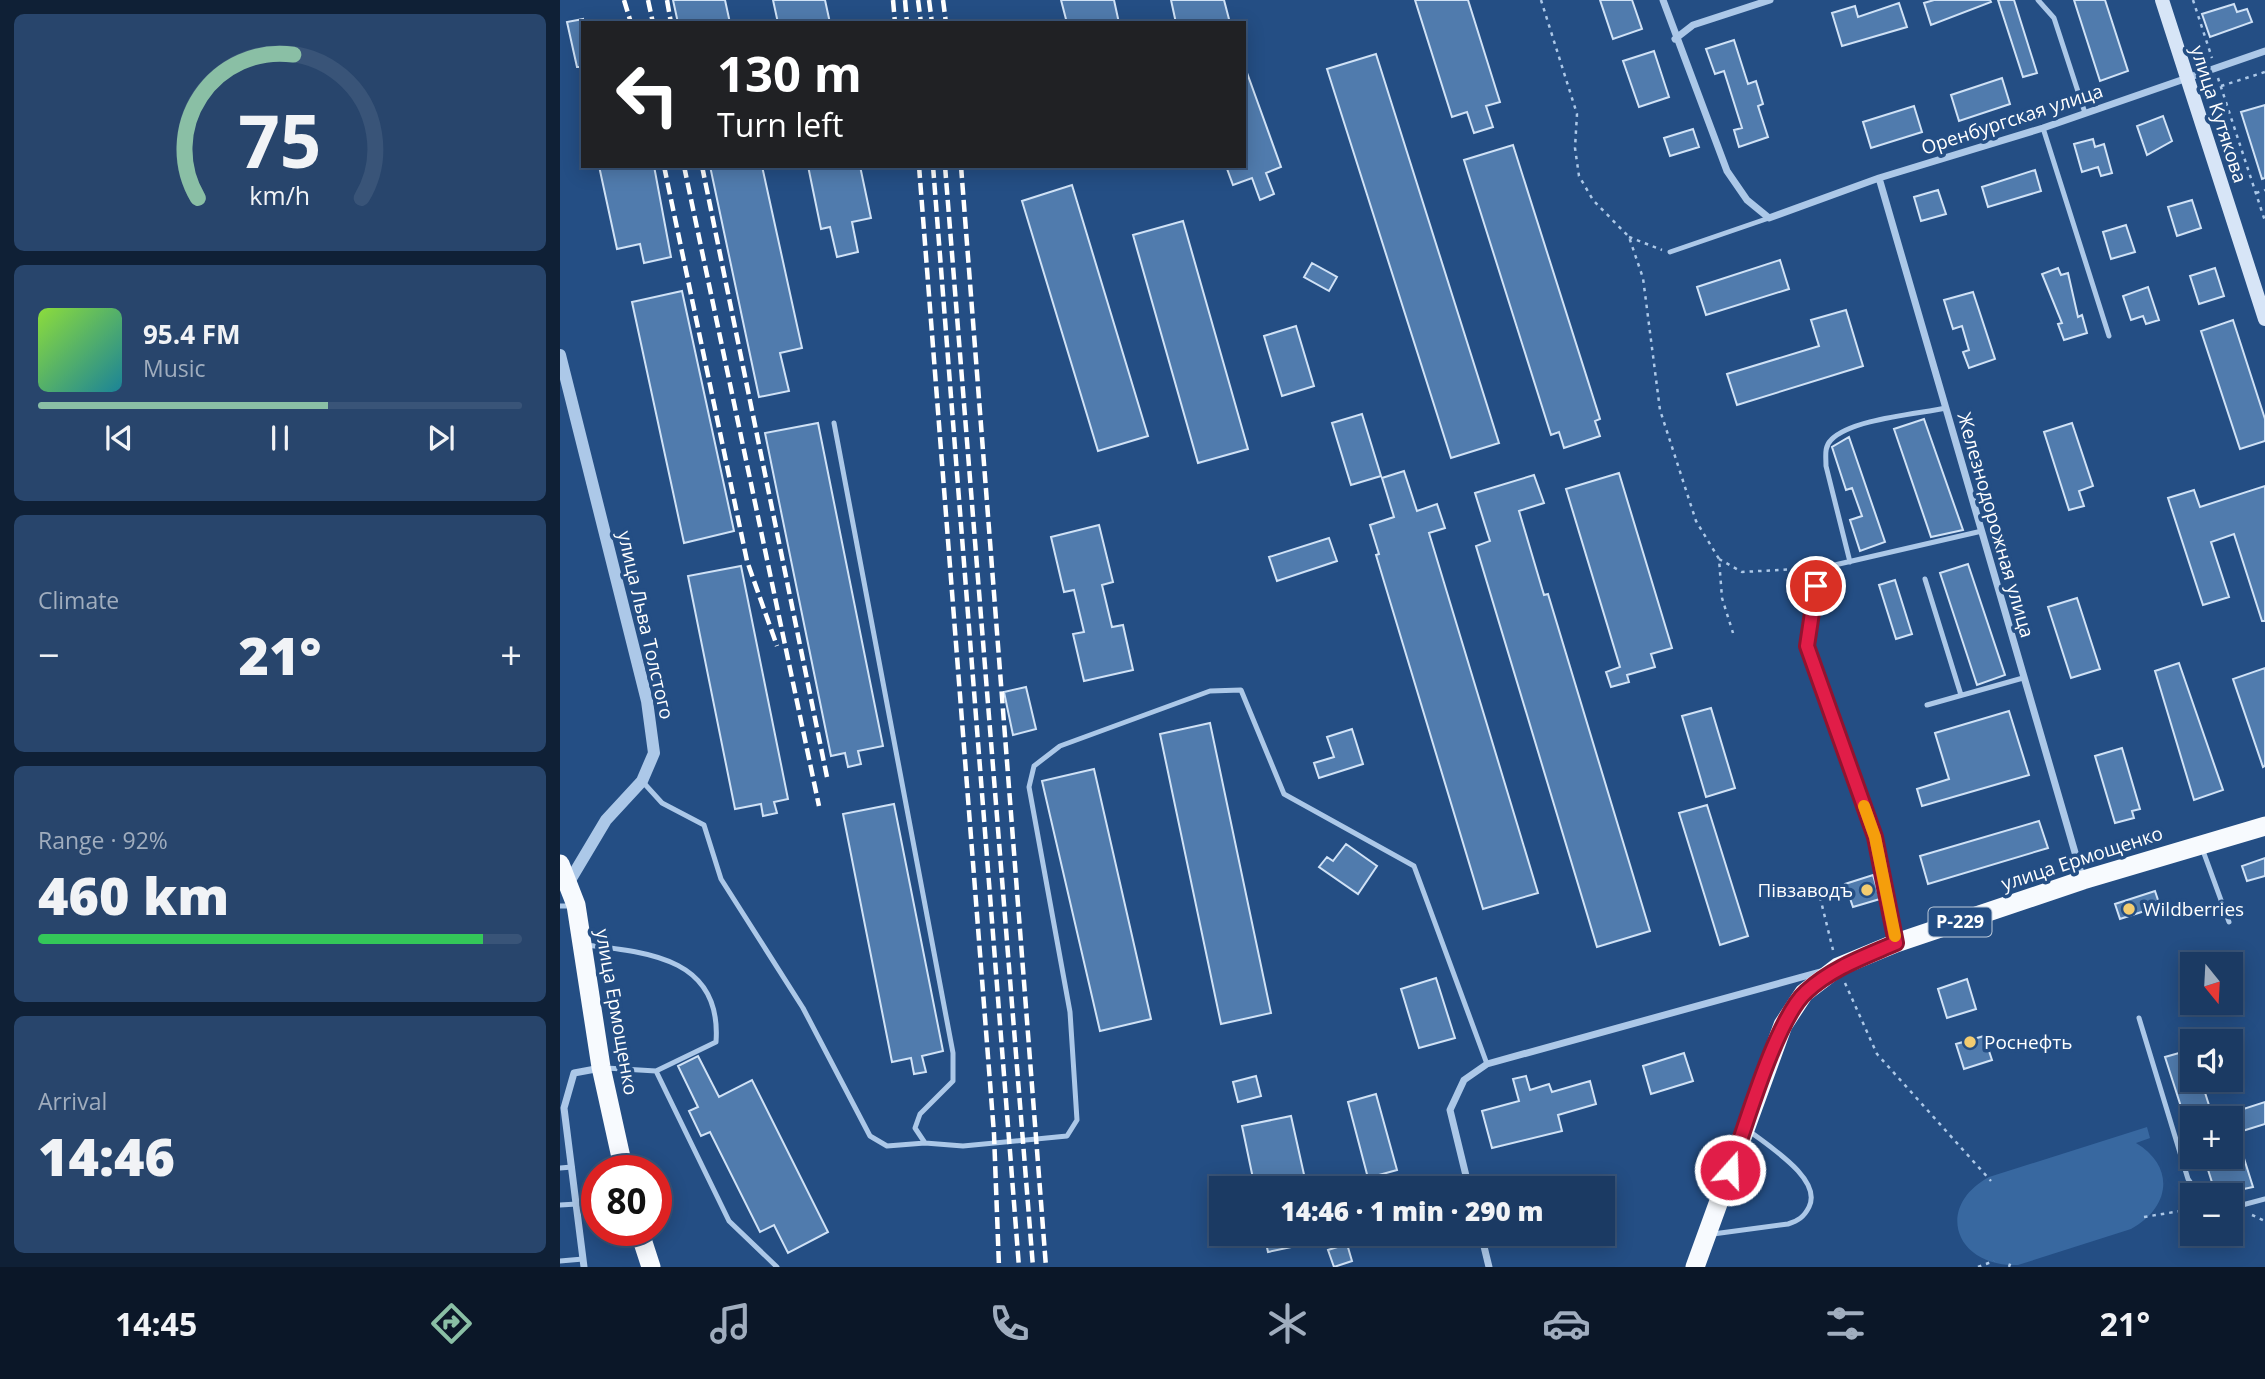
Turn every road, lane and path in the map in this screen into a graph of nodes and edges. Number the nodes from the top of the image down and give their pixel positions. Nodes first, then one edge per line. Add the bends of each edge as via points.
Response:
1 (1541, 0) edge
2 (1663, 0) edge
3 (1770, 0) edge
4 (2038, 0) edge
5 (2162, 0) edge
6 (2193, 0) edge
7 (1675, 39) junction
8 (2265, 51) edge
9 (2215, 67) junction
10 (2265, 72) edge
11 (2186, 77) junction
12 (2221, 86) junction
13 (2085, 113) junction
14 (2043, 128) junction
15 (1879, 178) junction
16 (2265, 190) edge
17 (2256, 193) junction
18 (1769, 218) junction
19 (2265, 221) edge
20 (1629, 237) junction
21 (1670, 252) joint
22 (2265, 319) edge
23 (2109, 336) dead end
24 (560, 355) edge
25 (1946, 408) junction
26 (834, 423) dead end
27 (1982, 531) junction
28 (1719, 559) junction
29 (1850, 562) junction
30 (1826, 567) junction
31 (1925, 579) dead end
32 (1733, 633) dead end
33 (2022, 678) junction
34 (1961, 695) junction
35 (1927, 705) dead end
36 (642, 781) junction
37 (2265, 826) edge
38 (2201, 845) junction
39 (560, 864) edge
40 (2083, 880) junction
41 (569, 882) junction
42 (1818, 889) dead end
43 (568, 906) edge
44 (2229, 922) dead end
45 (1896, 943) junction
46 (582, 944) junction
47 (1838, 967) junction
48 (2139, 1018) dead end
49 (1487, 1064) junction
50 (601, 1067) junction
51 (656, 1071) junction
52 (1745, 1128) junction
53 (925, 1143) junction
54 (620, 1155) edge
55 (572, 1167) junction
56 (560, 1168) edge
57 (1466, 1176) edge
58 (1991, 1181) dead end
59 (2191, 1183) edge
60 (2265, 1199) edge
61 (577, 1204) junction
62 (560, 1205) edge
63 (2243, 1207) edge
64 (2243, 1210) edge
65 (2180, 1211) edge
66 (2144, 1217) dead end
67 (2265, 1222) edge
68 (1706, 1234) junction
69 (645, 1246) edge
70 (1484, 1246) edge
71 (560, 1261) edge
72 (1994, 1261) dead end
73 (2011, 1261) dead end
74 (584, 1263) edge
75 (652, 1267) edge
76 (777, 1267) edge
77 (1489, 1267) edge
78 (1695, 1267) edge
79 (1978, 1267) edge
80 (2009, 1267) edge

1 - 20 path via 1577,114 1579,176 1593,200
2 - 7 street
3 - 7 street via 1693,25
4 - 13 lane via 2054,18
5 - 11 main road, улица Кутякова
6 - 9 path
7 - 18 street via 1727,171 1747,200
8 - 9 street, Оренбургская улица
9 - 11 street, Оренбургская улица
9 - 12 path
10 - 12 path
11 - 13 street, Оренбургская улица
11 - 22 main road, улица Кутякова
12 - 17 path
13 - 14 street, Оренбургская улица
14 - 15 street, Оренбургская улица
14 - 23 lane
15 - 18 street, Оренбургская улица
15 - 25 street, Железнодорожная улица
16 - 17 path
17 - 19 path
18 - 21 lane
20 - 21 path
20 - 28 path via 1643,278 1660,410 1696,521
24 - 36 street, улица Льва Толстого via 647,701 654,752
25 - 27 street, Железнодорожная улица
25 - 29 lane via 1857,426 1832,439 1826,449 1826,466
26 - 53 lane via 953,1053 953,1081 920,1114 915,1128
27 - 29 lane
27 - 33 street, Железнодорожная улица
28 - 30 path via 1742,572
28 - 32 path via 1722,598
29 - 30 lane
30 - 45 lane via 1816,586 1807,646 1875,837
31 - 34 lane
33 - 34 lane
33 - 40 street, Железнодорожная улица
34 - 35 lane
36 - 41 street, улица Льва Толстого via 606,820
36 - 53 lane via 662,803 704,824 721,879 803,1008 870,1136 887,1146
37 - 38 highway, улица Ермощенко / Р-229
38 - 40 highway, улица Ермощенко / Р-229
38 - 44 lane
39 - 41 highway, улица Ермощенко
40 - 45 highway, улица Ермощенко / Р-229
41 - 43 highway, улица Ермощенко
42 - 47 path
43 - 46 highway, улица Ермощенко
45 - 47 highway, улица Ермощенко / Р-229
46 - 50 highway, улица Ермощенко
46 - 51 lane via 635,951 687,968 700,981 718,1018 716,1042
47 - 49 street
47 - 52 highway, улица Ермощенко / Р-229 via 1804,993 1783,1025
47 - 58 path via 1877,1054
48 - 59 lane
49 - 53 lane via 1414,866 1284,794 1241,690 1210,691 1060,746 1034,766 1029,788 1070,1012 1077,1120 1067,1136 963,1146
49 - 57 street via 1464,1080 1450,1110
50 - 51 lane
50 - 54 highway, улица Ермощенко
50 - 55 street via 574,1073 564,1108
51 - 76 lane via 729,1221
52 - 68 highway, улица Ермощенко / Р-229
52 - 68 lane via 1806,1178 1812,1202 1806,1213 1788,1224
55 - 56 lane
55 - 61 street
60 - 63 lane
61 - 62 lane
61 - 74 street
64 - 67 path
65 - 66 path
68 - 78 highway, улица Ермощенко / Р-229
69 - 75 highway
70 - 77 street
71 - 74 lane
72 - 79 path
73 - 80 path

